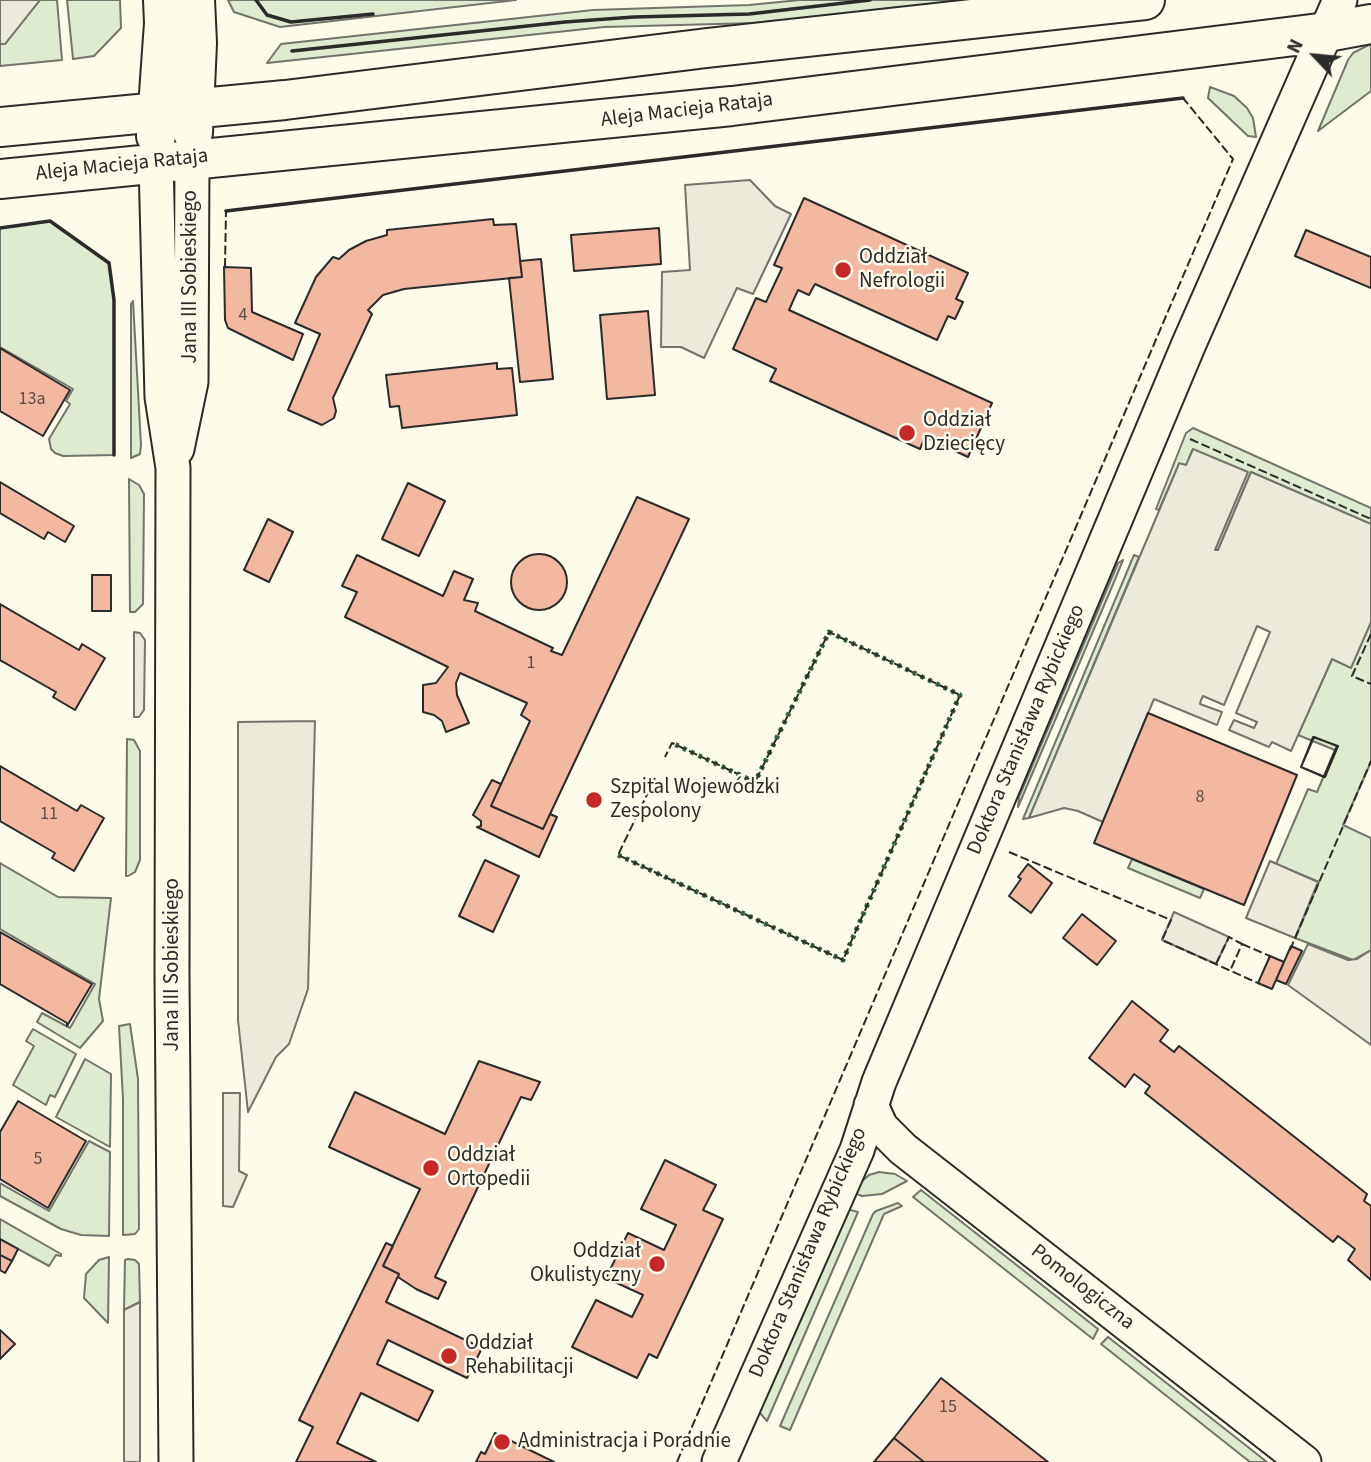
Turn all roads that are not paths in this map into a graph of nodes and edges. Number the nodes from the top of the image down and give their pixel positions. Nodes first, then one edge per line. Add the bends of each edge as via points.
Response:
1 (163, 0) edge
2 (195, 0) edge
3 (1145, 0) edge
4 (1334, 16) edge
5 (1371, 24) edge
6 (195, 109) junction
7 (156, 112) junction
8 (0, 127) edge
9 (174, 161) junction
10 (0, 179) edge
11 (871, 1105) junction
12 (176, 1462) edge
13 (719, 1462) edge
14 (1304, 1462) edge

1 - 7 main road, Jana III Sobieskiego
2 - 6 main road, Jana III Sobieskiego
3 - 6 main road
4 - 5 main road, Aleja Macieja Rataja
4 - 9 main road, Aleja Macieja Rataja via 732,106
4 - 11 street, Doktora Stanisława Rybickiego via 1188,346
6 - 7 main road
6 - 9 main road, Jana III Sobieskiego
7 - 8 main road
7 - 9 main road, Jana III Sobieskiego
9 - 10 main road, Aleja Macieja Rataja
9 - 12 street, Jana III Sobieskiego via 191,382 173,468
11 - 13 street, Doktora Stanisława Rybickiego via 857,1150
11 - 14 street, Pomologiczna via 881,1127 903,1149

